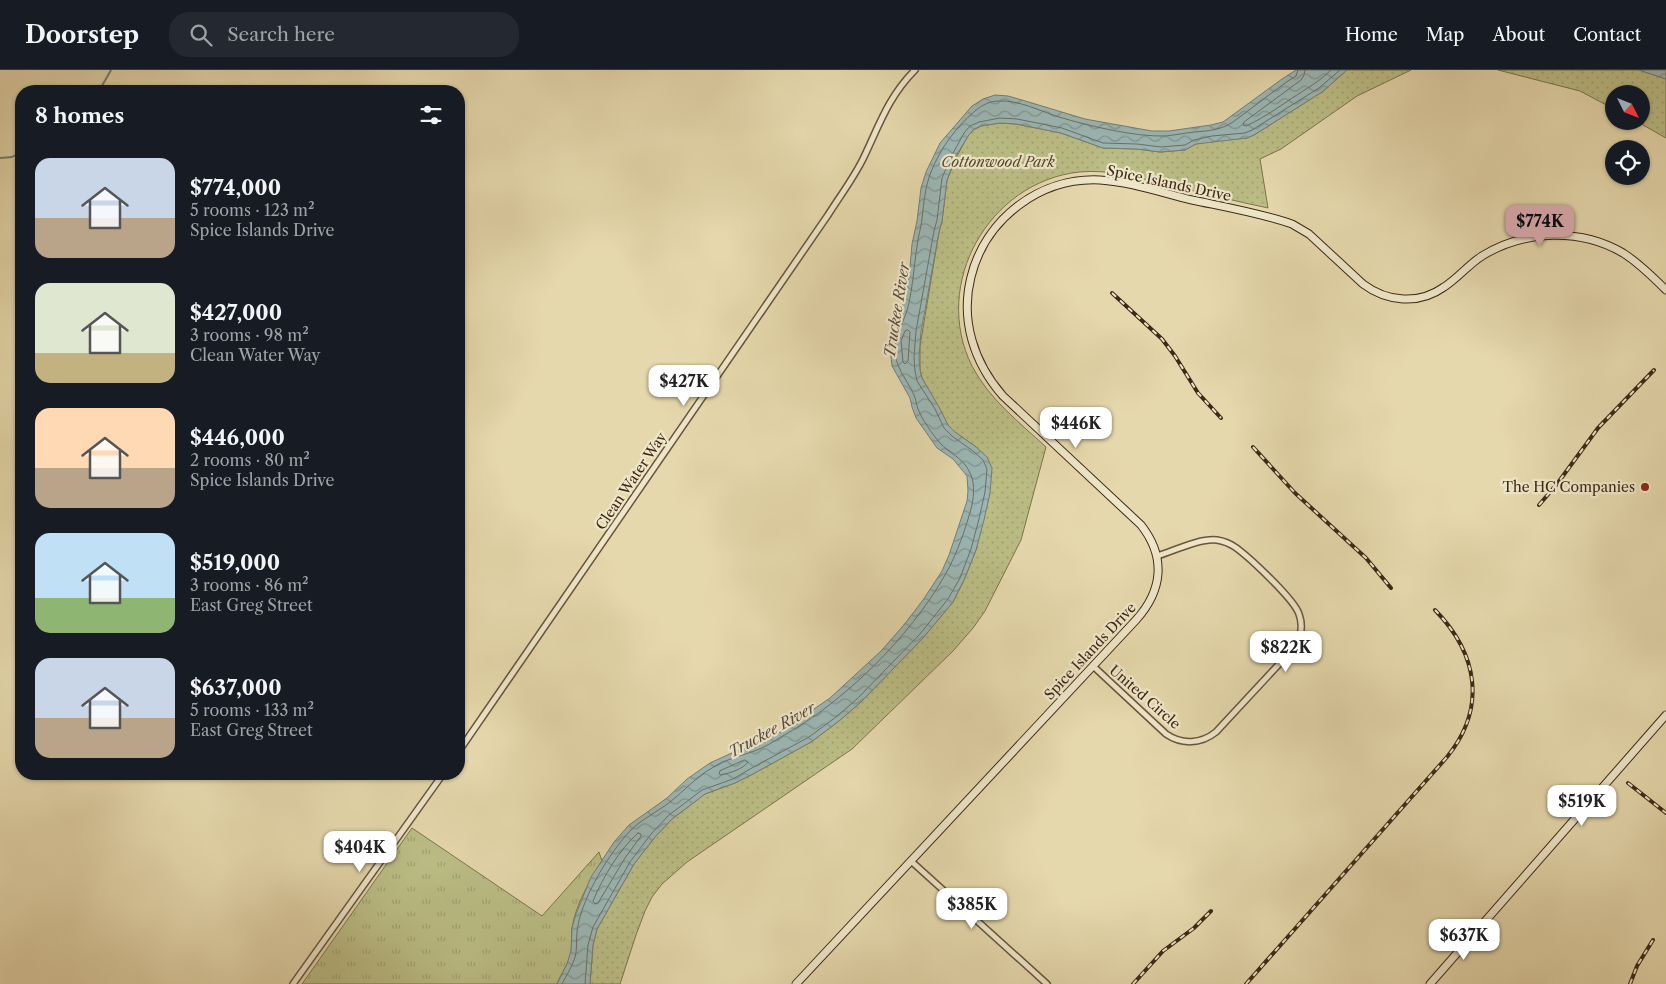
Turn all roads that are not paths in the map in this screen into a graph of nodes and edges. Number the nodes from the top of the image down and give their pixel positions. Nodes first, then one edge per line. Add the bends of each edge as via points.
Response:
1 (915, 70) edge
2 (1666, 290) edge
3 (1157, 556) junction
4 (1093, 666) junction
5 (1666, 715) edge
6 (465, 743) edge
7 (439, 780) edge
8 (911, 861) junction
9 (292, 984) edge
10 (796, 984) edge
11 (1047, 984) edge
12 (1430, 984) edge

1 - 6 street, Clean Water Way via 892,99 858,169 828,215
2 - 3 street, Spice Islands Drive via 1639,265 1613,248 1584,238 1553,235 1521,239 1493,250 1434,293 1413,299 1392,298 1367,287 1309,234 1282,220 1108,181 1077,181 1038,194 1001,221 976,260 967,301 972,342 984,371 996,388 1142,525
3 - 4 street, Spice Islands Drive via 1157,585 1149,604
3 - 4 street, United Circle via 1208,540 1234,546 1287,595 1296,608 1301,630 1295,647 1216,732 1197,742 1180,741 1166,734
4 - 8 street, Spice Islands Drive
5 - 12 street
7 - 9 street
8 - 10 street, Spice Islands Drive
8 - 11 street

